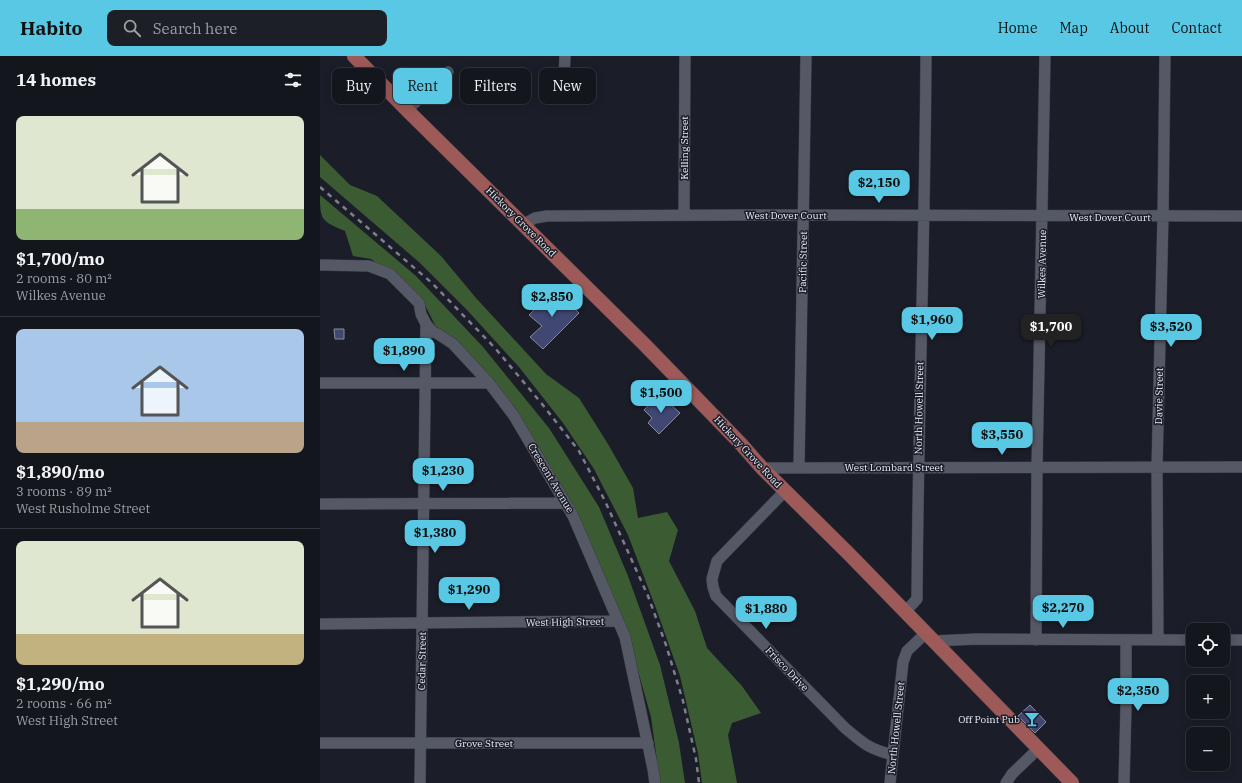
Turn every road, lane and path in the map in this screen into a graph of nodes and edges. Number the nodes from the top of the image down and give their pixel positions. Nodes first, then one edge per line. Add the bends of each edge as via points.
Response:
1 (354, 56) edge
2 (564, 56) edge
3 (685, 56) edge
4 (806, 56) edge
5 (926, 56) edge
6 (1045, 56) edge
7 (1165, 56) edge
8 (564, 68) edge
9 (413, 104) edge
10 (407, 110) junction
11 (684, 215) junction
12 (803, 215) junction
13 (923, 216) junction
14 (1043, 216) junction
15 (1242, 216) edge
16 (1163, 217) junction
17 (524, 224) junction
18 (326, 265) edge
19 (426, 324) junction
20 (320, 383) edge
21 (488, 383) junction
22 (425, 384) junction
23 (799, 467) junction
24 (918, 467) junction
25 (1037, 467) junction
26 (1157, 467) junction
27 (1242, 467) edge
28 (762, 468) junction
29 (785, 491) junction
30 (566, 503) junction
31 (320, 504) edge
32 (424, 504) junction
33 (905, 612) junction
34 (618, 621) junction
35 (320, 624) edge
36 (422, 624) junction
37 (930, 637) junction
38 (1036, 640) junction
39 (1126, 640) junction
40 (1158, 640) junction
41 (1186, 640) edge
42 (1230, 640) edge
43 (1242, 640) edge
44 (421, 742) junction
45 (320, 743) edge
46 (648, 743) junction
47 (1038, 749) junction
48 (893, 755) junction
49 (420, 783) edge
50 (655, 783) edge
51 (890, 783) edge
52 (1006, 783) edge
53 (1072, 783) edge
54 (1124, 783) edge

1 - 10 main road, Hickory Grove Road
2 - 8 street
3 - 11 street, Kelling Street
4 - 12 street, Pacific Street
5 - 13 street, North Howell Street
6 - 14 street, Wilkes Avenue
7 - 16 street, Davie Street
9 - 10 street
10 - 17 main road, Hickory Grove Road
11 - 12 street, West Dover Court
11 - 17 street, West Dover Court via 547,216 535,218
12 - 13 street, West Dover Court
12 - 23 street, Pacific Street
13 - 14 street, West Dover Court
13 - 24 street, North Howell Street
14 - 16 street, West Dover Court
14 - 25 street, Wilkes Avenue
15 - 16 street, West Dover Court
16 - 26 street, Davie Street
17 - 28 main road, Hickory Grove Road via 650,350
18 - 19 street via 369,266 390,274 419,303
19 - 21 street, Crescent Avenue via 433,332 453,344
19 - 22 street, Cedar Street
20 - 22 street
21 - 22 street
21 - 30 street, Crescent Avenue via 514,416
22 - 32 street, Cedar Street
23 - 24 street, West Lombard Street
23 - 28 street, West Lombard Street
24 - 25 street, West Lombard Street
24 - 33 street, North Howell Street via 917,599
25 - 26 street, West Lombard Street
25 - 38 street, Wilkes Avenue
26 - 27 street, West Lombard Street
26 - 40 street, Davie Street
28 - 29 main road, Hickory Grove Road
29 - 33 main road, Hickory Grove Road
29 - 48 street, Frisco Drive via 717,561 712,579 716,596 845,728 874,750
30 - 32 street
30 - 34 street, Crescent Avenue
31 - 32 street
32 - 36 street, Cedar Street
33 - 37 main road, Hickory Grove Road
34 - 36 street, West High Street
34 - 46 street, Crescent Avenue via 625,637
35 - 36 street, West High Street
36 - 44 street, Cedar Street
37 - 38 street
37 - 47 main road, Hickory Grove Road
37 - 48 street, North Howell Street via 907,651 903,662
38 - 39 street
39 - 40 street
39 - 54 street
40 - 41 street
42 - 43 street
44 - 45 street, Grove Street
44 - 46 street, Grove Street
44 - 49 street, Cedar Street
46 - 50 street, Crescent Avenue
47 - 52 street
47 - 53 main road, Hickory Grove Road
48 - 51 street, North Howell Street

